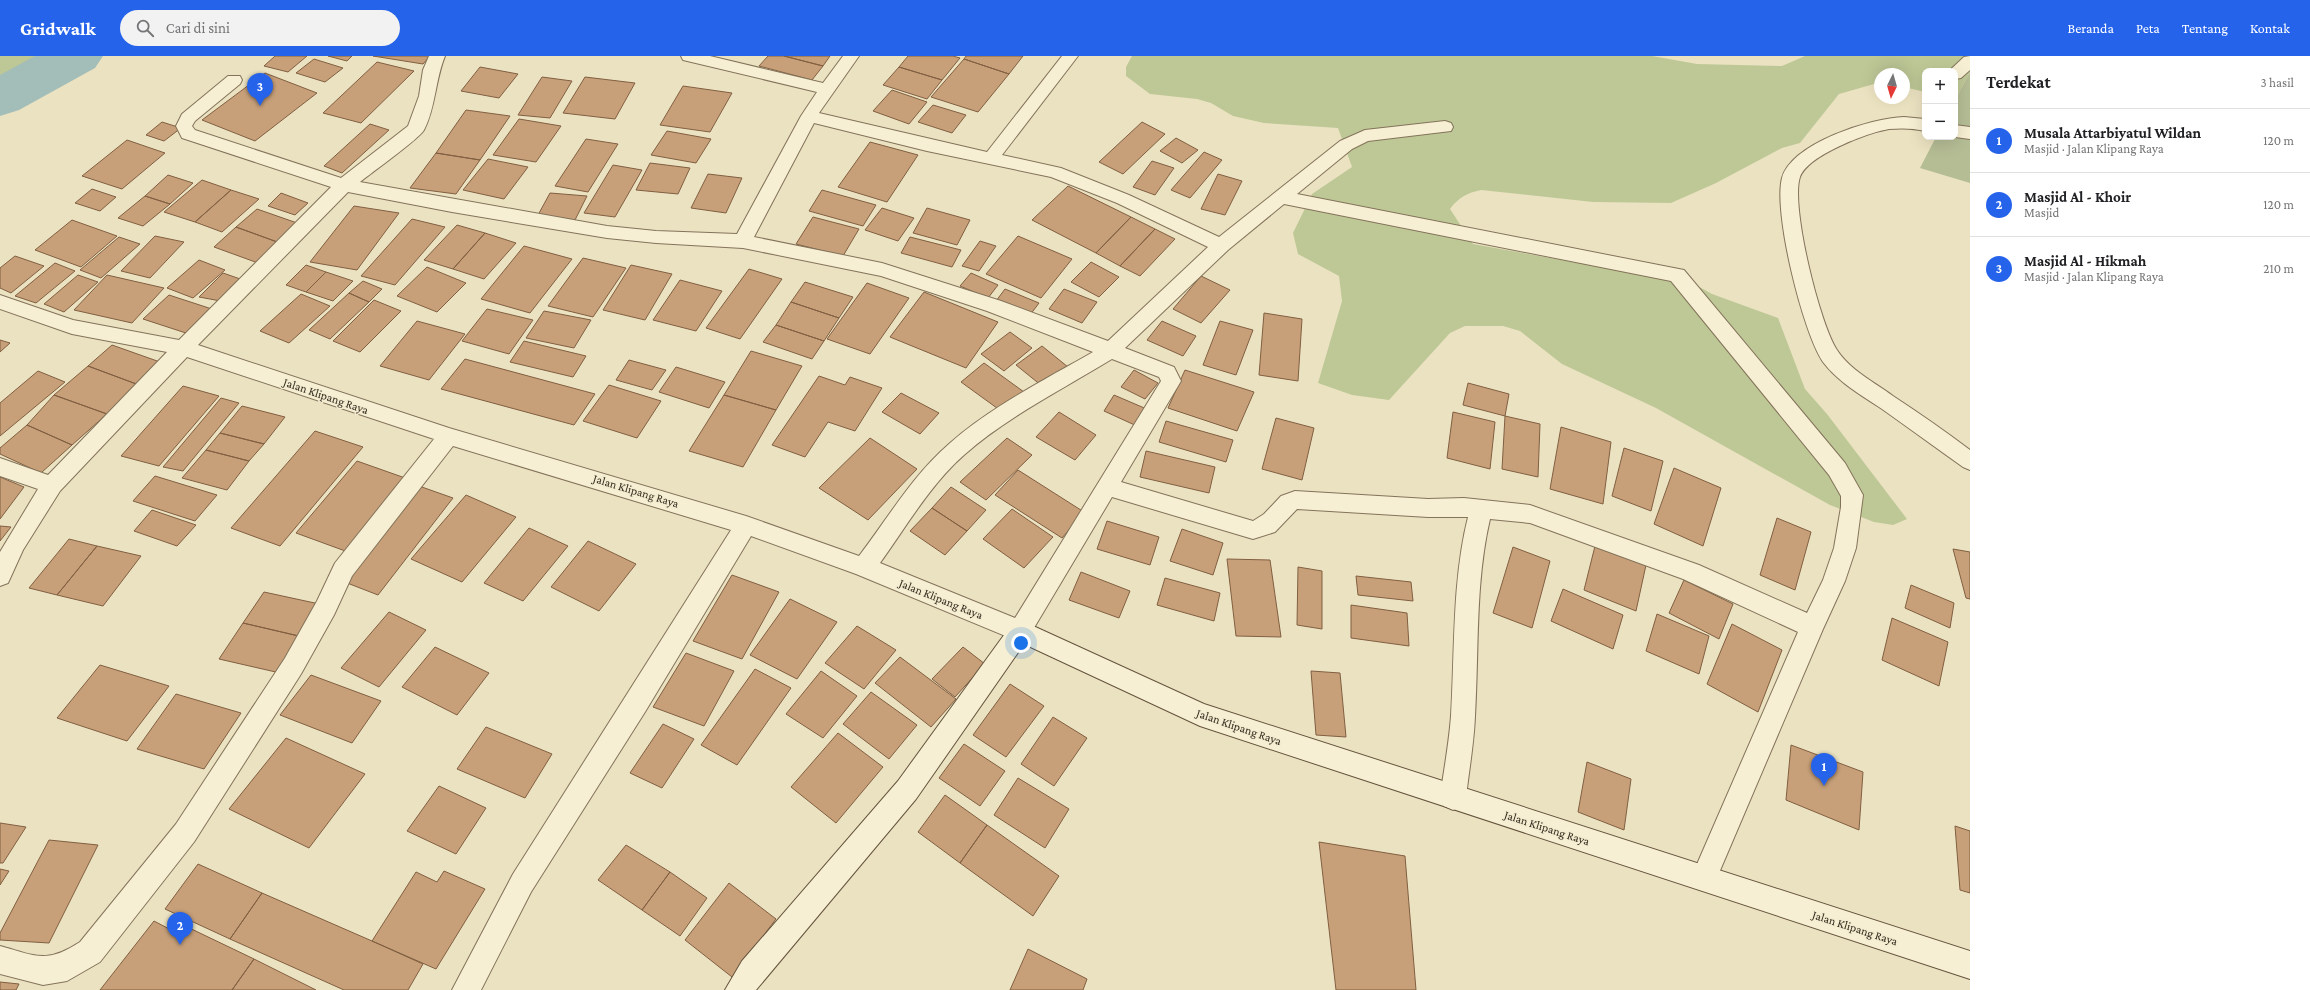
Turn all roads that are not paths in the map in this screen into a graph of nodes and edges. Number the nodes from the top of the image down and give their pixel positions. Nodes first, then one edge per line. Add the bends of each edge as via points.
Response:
1 (437, 56) edge
2 (689, 56) edge
3 (851, 56) edge
4 (1070, 56) edge
5 (1970, 61) edge
6 (1958, 71) edge
7 (234, 80) dead end
8 (826, 89) junction
9 (809, 116) junction
10 (1922, 120) edge
11 (1445, 127) dead end
12 (1958, 131) edge
13 (1970, 133) edge
14 (991, 158) junction
15 (344, 185) junction
16 (1281, 197) junction
17 (743, 241) junction
18 (1221, 245) junction
19 (0, 302) edge
20 (183, 348) junction
21 (1111, 350) junction
22 (449, 436) junction
23 (1970, 461) edge
24 (0, 467) edge
25 (52, 485) junction
26 (1108, 487) junction
27 (1481, 509) junction
28 (746, 525) junction
29 (864, 567) junction
30 (0, 576) edge
31 (1812, 627) junction
32 (1020, 631) junction
33 (1453, 797) junction
34 (1704, 878) junction
35 (0, 960) edge
36 (1970, 965) edge
37 (466, 990) edge
38 (739, 990) edge

1 - 15 street via 416,129
2 - 8 street
3 - 8 street
4 - 14 street
5 - 6 street
7 - 15 street via 188,118 184,126 188,134
8 - 9 street
9 - 14 street via 927,146
9 - 17 street
10 - 23 street via 1884,124 1855,132 1804,160 1791,177 1790,200 1797,251 1816,331 1829,356 1850,377
11 - 16 street via 1365,136 1346,145
12 - 13 street
14 - 18 street via 1055,172 1123,199
15 - 17 street via 607,232
15 - 20 street
16 - 18 street
16 - 31 street via 1677,275 1837,469 1852,495 1845,548 1834,581
17 - 21 street via 882,270 994,306
18 - 21 street
19 - 20 street, Jalan Klipang Raya via 72,327
20 - 22 street, Jalan Klipang Raya
20 - 25 street
21 - 26 street via 1168,372 1171,381
21 - 29 street via 1004,415 957,449 932,474
22 - 28 street, Jalan Klipang Raya
22 - 35 street via 343,570 326,608 293,666 185,833 90,952 67,967 43,971
24 - 25 street
25 - 30 street via 15,544
26 - 27 street via 1253,530 1266,527 1285,506 1295,500
26 - 32 street
27 - 31 street via 1538,516 1691,572
27 - 33 street via 1473,542 1463,717
28 - 29 street, Jalan Klipang Raya
28 - 37 street via 522,883
29 - 32 street, Jalan Klipang Raya
31 - 34 street
32 - 33 street, Jalan Klipang Raya via 1200,714
32 - 38 street via 907,790 752,971
33 - 34 street, Jalan Klipang Raya
34 - 36 street, Jalan Klipang Raya

